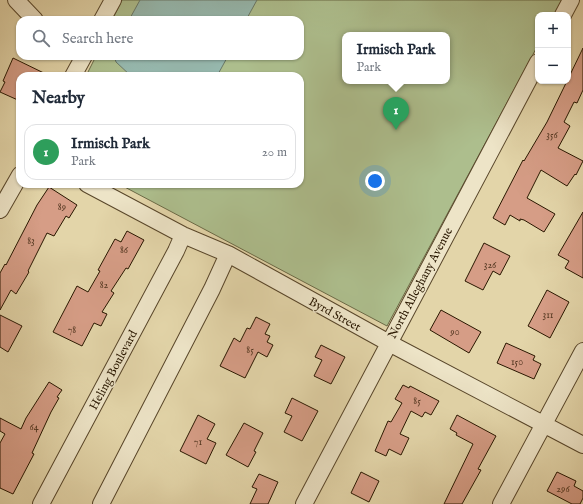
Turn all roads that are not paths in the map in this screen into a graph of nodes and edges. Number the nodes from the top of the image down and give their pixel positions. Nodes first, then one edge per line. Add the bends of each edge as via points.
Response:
1 (16, 0) edge
2 (113, 0) edge
3 (571, 0) edge
4 (565, 12) edge
5 (31, 16) edge
6 (104, 16) edge
7 (535, 68) edge
8 (16, 182) edge
9 (95, 188) edge
10 (0, 210) edge
11 (183, 235) junction
12 (228, 254) junction
13 (388, 343) junction
14 (583, 351) edge
15 (544, 424) junction
16 (583, 445) edge
17 (41, 504) edge
18 (101, 504) edge
19 (304, 504) edge
20 (501, 504) edge

1 - 5 street
2 - 6 street
3 - 4 street
7 - 13 street, North Alleghany Avenue
8 - 10 street
9 - 11 street, Byrd Street
11 - 12 street, Byrd Street
11 - 17 street, Heling Boulevard
12 - 13 street, Byrd Street
12 - 18 street
13 - 15 street, Byrd Street
13 - 19 street, North Alleghany Avenue
14 - 15 street
15 - 16 street, Byrd Street
15 - 20 street

